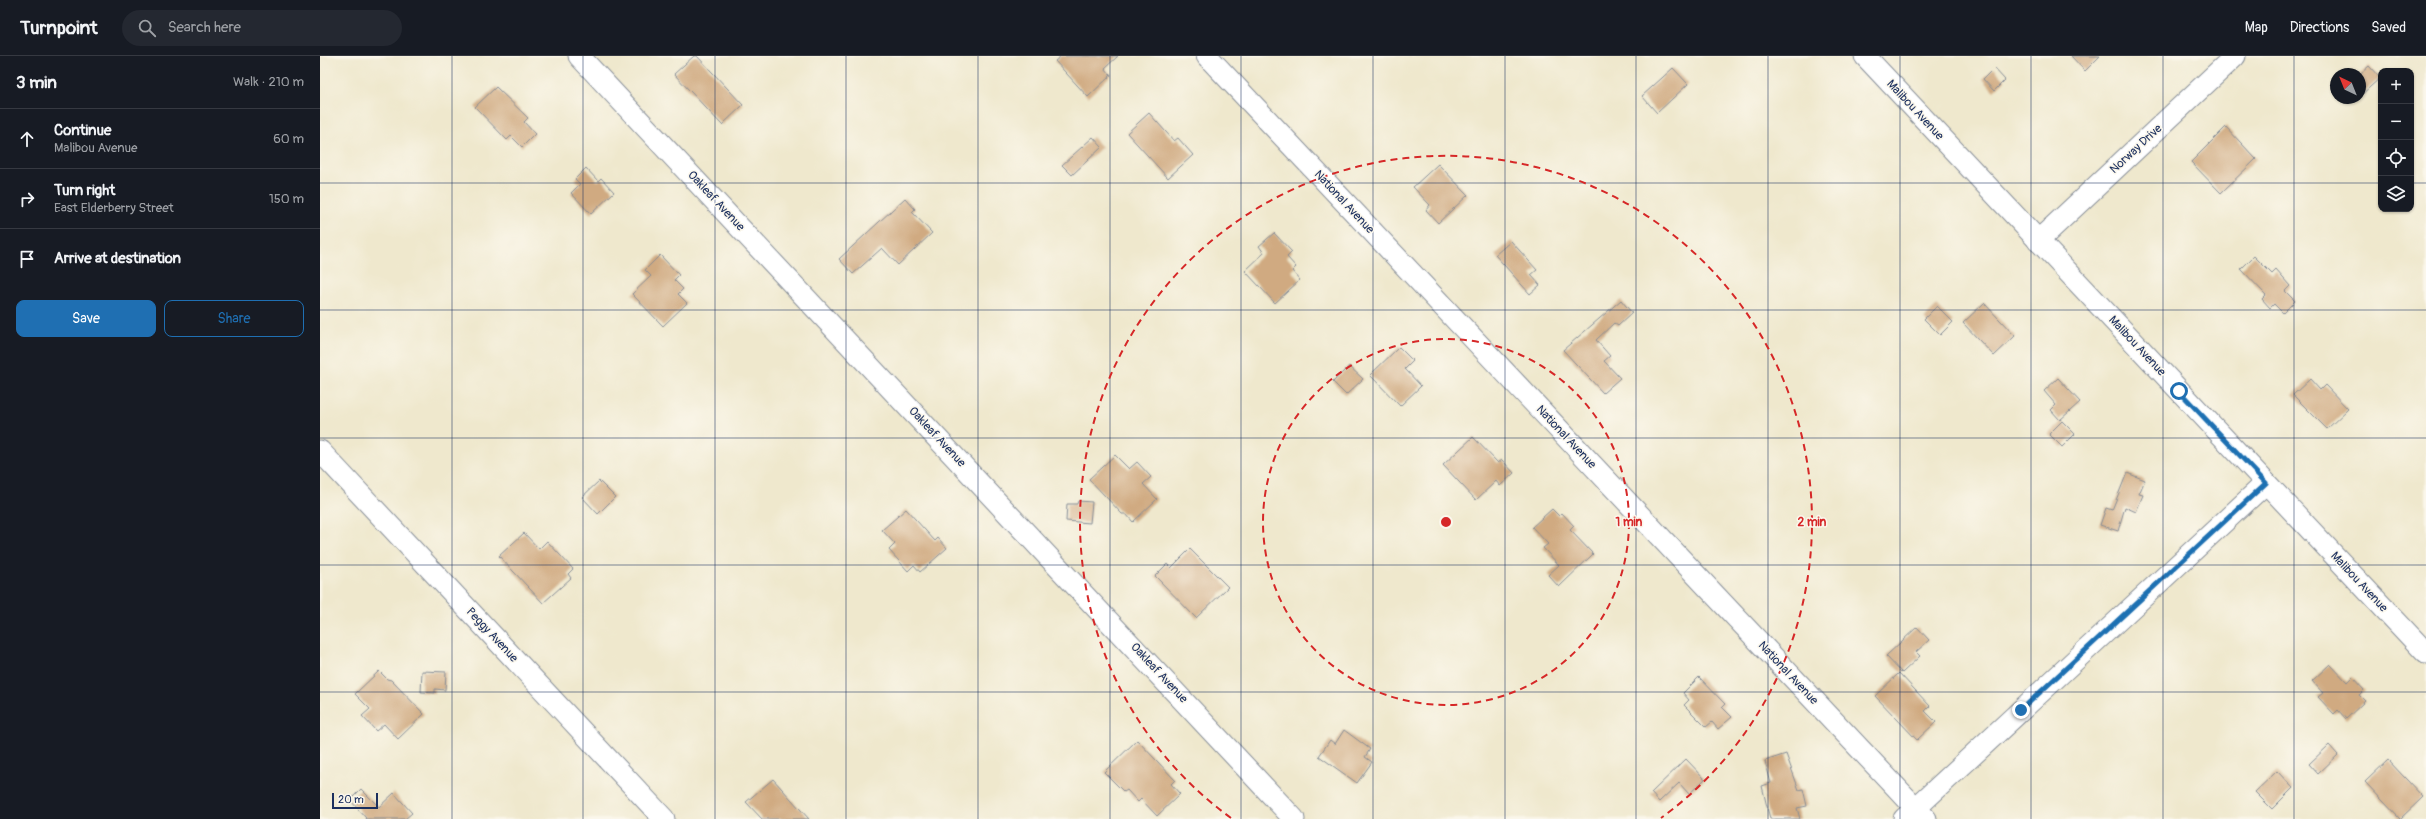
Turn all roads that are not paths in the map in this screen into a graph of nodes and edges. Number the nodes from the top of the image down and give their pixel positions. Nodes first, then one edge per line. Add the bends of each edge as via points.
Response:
1 (580, 56) edge
2 (1206, 56) edge
3 (1865, 56) edge
4 (2235, 56) edge
5 (2038, 241) junction
6 (320, 451) edge
7 (2266, 483) junction
8 (2426, 653) edge
9 (1915, 815) edge
10 (664, 819) edge
11 (1294, 819) edge

1 - 11 street, Oakleaf Avenue
2 - 9 street, National Avenue
3 - 5 street, Malibou Avenue
4 - 5 street, Norway Drive
5 - 7 street, Malibou Avenue
6 - 10 street, Peggy Avenue
7 - 8 street, Malibou Avenue
7 - 9 street

